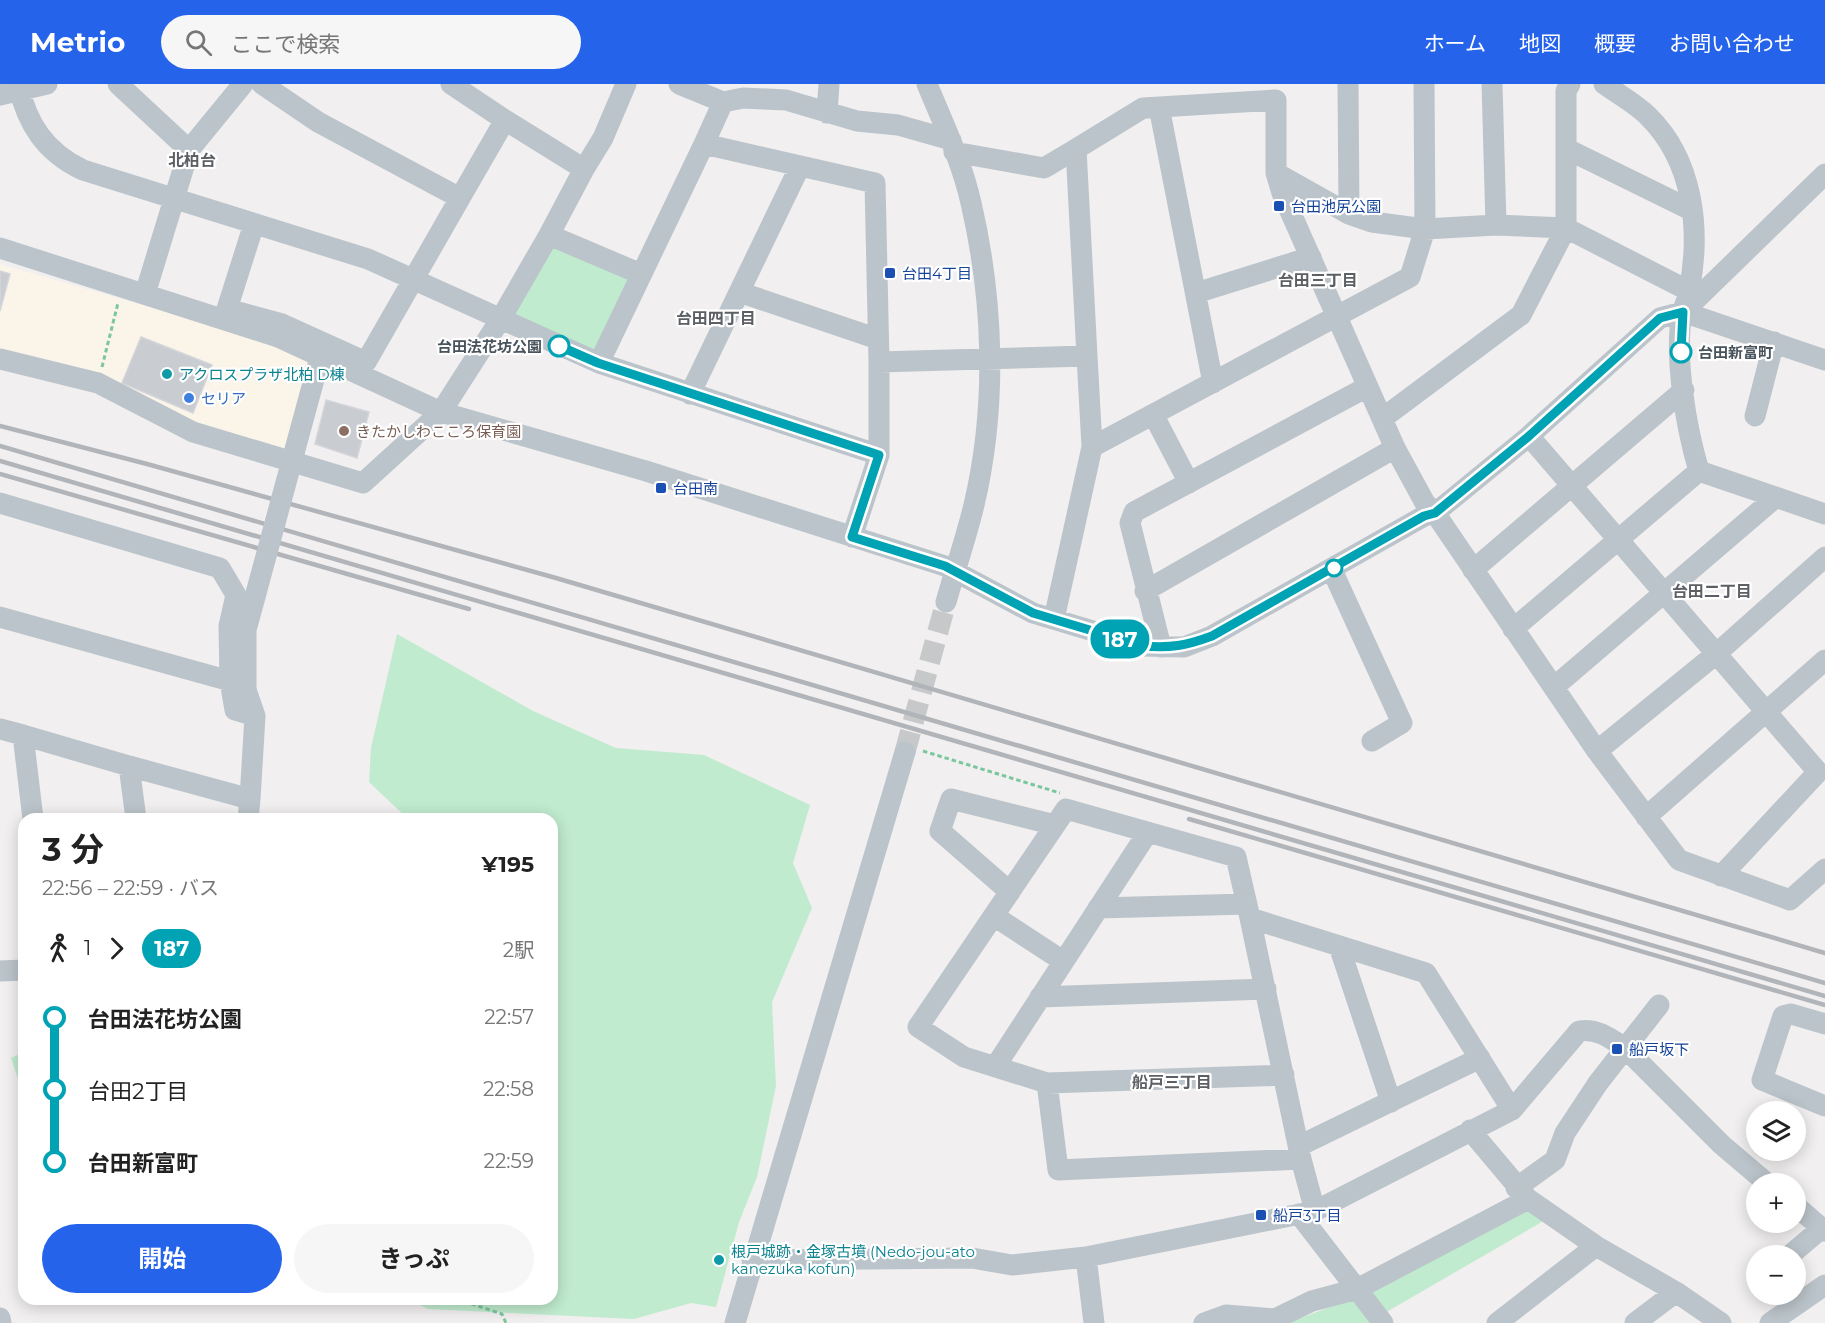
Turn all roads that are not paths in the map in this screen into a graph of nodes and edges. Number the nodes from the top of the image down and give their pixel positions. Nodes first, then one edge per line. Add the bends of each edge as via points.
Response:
1 (47, 84) edge
2 (118, 84) edge
3 (243, 84) edge
4 (262, 84) edge
5 (626, 84) edge
6 (679, 84) edge
7 (829, 84) edge
8 (927, 84) edge
9 (1348, 84) edge
10 (1424, 84) edge
11 (1492, 84) edge
12 (1570, 84) edge
13 (1604, 84) edge
14 (462, 87) edge
15 (13, 90) edge
16 (1276, 92) edge
17 (723, 102) junction
18 (1159, 107) junction
19 (827, 112) junction
20 (505, 120) junction
21 (704, 144) junction
22 (953, 146) junction
23 (1076, 149) junction
24 (1567, 149) junction
25 (189, 150) junction
26 (800, 166) junction
27 (584, 169) junction
28 (1276, 172) junction
29 (1825, 174) edge
30 (460, 198) junction
31 (175, 199) junction
32 (1691, 210) junction
33 (1349, 214) junction
34 (254, 224) junction
35 (1496, 225) junction
36 (1566, 228) junction
37 (1425, 229) junction
38 (549, 235) junction
39 (0, 248) edge
40 (1311, 256) junction
41 (641, 274) junction
42 (414, 280) junction
43 (1689, 291) junction
44 (739, 292) junction
45 (1196, 293) junction
46 (145, 294) junction
47 (1683, 312) junction
48 (1338, 317) junction
49 (500, 320) junction
50 (878, 339) junction
51 (1774, 342) junction
52 (1087, 356) junction
53 (320, 358) junction
54 (0, 359) edge
55 (990, 360) junction
56 (1825, 360) edge
57 (879, 362) junction
58 (598, 363) junction
59 (1214, 383) junction
60 (1367, 387) junction
61 (1684, 390) junction
62 (690, 394) junction
63 (441, 412) junction
64 (1154, 416) junction
65 (1755, 416) dead end
66 (1383, 418) junction
67 (1529, 436) junction
68 (1092, 447) junction
69 (1395, 448) junction
70 (879, 455) junction
71 (1699, 471) junction
72 (1190, 483) junction
73 (1572, 486) junction
74 (1776, 497) junction
75 (0, 503) edge
76 (1435, 513) junction
77 (1825, 514) edge
78 (852, 537) junction
79 (1618, 540) junction
80 (1825, 557) edge
81 (1332, 570) junction
82 (1473, 570) junction
83 (955, 571) junction
84 (1145, 591) junction
85 (1664, 593) junction
86 (946, 602) tunnel mouth
87 (0, 617) edge
88 (1054, 619) junction
89 (1513, 629) junction
90 (1161, 647) junction
91 (1716, 654) junction
92 (1825, 660) edge
93 (238, 685) junction
94 (1554, 687) junction
95 (1766, 711) junction
96 (0, 729) edge
97 (22, 735) junction
98 (1372, 741) dead end
99 (911, 751) tunnel mouth
100 (1597, 751) junction
101 (129, 766) junction
102 (249, 809) edge
103 (32, 813) edge
104 (135, 813) edge
105 (1061, 817) junction
106 (1646, 817) junction
107 (1148, 832) junction
108 (1825, 869) edge
109 (1721, 876) junction
110 (1010, 892) junction
111 (1098, 908) junction
112 (1248, 911) junction
113 (994, 916) junction
114 (1339, 946) junction
115 (1063, 961) junction
116 (18, 970) edge
117 (0, 971) edge
118 (1266, 989) junction
119 (1040, 997) junction
120 (1659, 1005) dead end
121 (1825, 1024) edge
122 (1625, 1048) junction
123 (1480, 1058) junction
124 (995, 1067) junction
125 (1284, 1075) junction
126 (1047, 1083) junction
127 (1391, 1101) junction
128 (1825, 1106) edge
129 (1512, 1110) junction
130 (1470, 1130) junction
131 (1300, 1152) junction
132 (1755, 1173) edge
133 (1522, 1194) junction
134 (1307, 1213) junction
135 (1806, 1214) edge
136 (1824, 1229) edge
137 (1803, 1245) edge
138 (1596, 1246) junction
139 (1086, 1257) junction
140 (752, 1260) junction
141 (1825, 1285) edge
142 (1357, 1289) junction
143 (1676, 1292) junction
144 (0, 1318) edge
145 (1, 1323) edge
146 (735, 1323) edge
147 (1094, 1323) edge
148 (1204, 1323) edge
149 (1383, 1323) edge
150 (1497, 1323) edge
151 (1635, 1323) edge
152 (1721, 1323) edge
153 (1770, 1323) edge

1 - 15 street
2 - 25 street
3 - 25 street
4 - 30 street via 318,122
5 - 27 street via 603,138
6 - 17 street
7 - 19 street
8 - 22 street
9 - 33 street
10 - 37 street
11 - 35 street
12 - 24 street via 1566,91
13 - 32 street via 1648,116 1678,155
14 - 20 street
15 - 31 street via 33,128 61,158 83,170
16 - 18 street
16 - 28 street
17 - 19 street via 743,98 786,100
17 - 21 street
18 - 23 street via 1143,108
18 - 45 street
19 - 22 street via 857,121 898,125
20 - 27 street
20 - 30 street
21 - 26 street
21 - 41 street
22 - 23 street via 1044,168
22 - 55 street via 971,202 981,258
23 - 52 street
24 - 32 street
24 - 36 street
25 - 31 street
26 - 44 street
26 - 50 street via 876,183
27 - 38 street
28 - 33 street
28 - 40 street
29 - 47 street
30 - 42 street
31 - 34 street
31 - 46 street
32 - 43 street via 1695,242
33 - 37 street via 1372,222
34 - 42 street via 368,259
34 - 42 street via 227,309 282,324 366,362
35 - 36 street
35 - 37 street
36 - 43 street
36 - 66 street via 1521,315
37 - 48 street via 1410,277
38 - 41 street
38 - 49 street
39 - 46 street
40 - 45 street
40 - 48 street
41 - 58 street
42 - 49 street
43 - 47 street
44 - 50 street
44 - 62 street
45 - 59 street
46 - 53 street via 278,337
47 - 51 street
47 - 61 street
47 - 67 street via 1660,318
48 - 59 street
48 - 60 street
49 - 58 street
49 - 63 street
50 - 57 street
51 - 56 street
51 - 65 street
52 - 55 street
52 - 68 street
53 - 63 street
53 - 93 street, bridge via 246,630
54 - 63 street via 98,383 194,432 363,483
55 - 57 street
55 - 83 street via 983,457
57 - 70 street
58 - 62 street
59 - 64 street
60 - 66 street
60 - 72 street
61 - 71 street via 1688,432
61 - 73 street
62 - 70 street
63 - 78 street via 646,471
64 - 68 street
64 - 72 street
66 - 69 street
67 - 73 street
67 - 76 street
68 - 88 street
69 - 76 street via 1425,503
69 - 84 street
70 - 78 street
71 - 74 street
71 - 79 street
72 - 84 street via 1134,512 1130,523
73 - 79 street
73 - 82 street
74 - 77 street
74 - 85 street
75 - 93 street via 220,568 236,595 229,626
76 - 81 street
76 - 82 street
78 - 83 street
79 - 85 street
79 - 89 street
80 - 91 street
81 - 90 street via 1212,636 1184,647
81 - 98 street via 1402,723
82 - 89 street
83 - 86 street
83 - 88 street via 1033,613
84 - 90 street
85 - 91 street
85 - 94 street
87 - 93 street
88 - 90 street via 1143,646
89 - 94 street
91 - 95 street
91 - 100 street
92 - 95 street
93 - 102 street via 255,716
94 - 100 street
95 - 106 street
95 - 109 street via 1818,772
96 - 97 street
97 - 101 street
97 - 103 street
99 - 140 street
100 - 106 street
101 - 102 street
101 - 104 street
105 - 107 street
105 - 110 street
105 - 110 street via 951,799 940,831
106 - 109 street via 1679,860
107 - 111 street
107 - 112 street via 1236,857
108 - 109 street via 1790,900
110 - 113 street
111 - 112 street
111 - 115 street
112 - 114 street
112 - 118 street
113 - 115 street
113 - 124 street via 918,1027 964,1057
114 - 123 street via 1426,973
114 - 127 street
115 - 119 street
116 - 117 street
118 - 119 street
118 - 125 street
119 - 124 street
120 - 122 street
121 - 128 street via 1791,1014 1783,1016 1762,1080
122 - 129 street via 1598,1032 1579,1031
122 - 132 street via 1722,1146
122 - 133 street via 1565,1133 1555,1160
123 - 127 street
123 - 129 street
124 - 126 street
125 - 126 street
125 - 131 street
126 - 131 street via 1058,1170
127 - 131 street
129 - 130 street
130 - 133 street
130 - 134 street
131 - 134 street
133 - 138 street
133 - 142 street
134 - 139 street
134 - 142 street
135 - 136 street
136 - 137 street
138 - 143 street
138 - 150 street
139 - 140 street via 1012,1265 972,1258
139 - 147 street
140 - 146 street
141 - 153 street
142 - 148 street via 1312,1301 1275,1319 1226,1315
142 - 149 street
143 - 151 street
143 - 152 street
144 - 145 street

